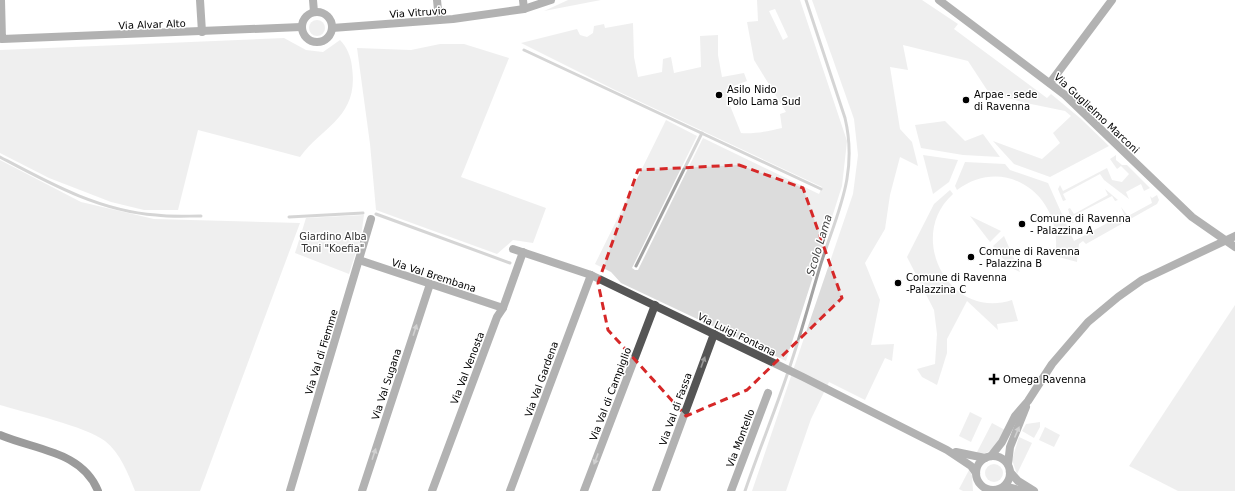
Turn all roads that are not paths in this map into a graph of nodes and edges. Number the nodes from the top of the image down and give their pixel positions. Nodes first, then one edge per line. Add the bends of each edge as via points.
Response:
1 (1, 0) edge
2 (200, 0) edge
3 (313, 0) edge
4 (437, 0) edge
5 (523, 0) edge
6 (551, 0) edge
7 (940, 0) edge
8 (1112, 0) edge
9 (524, 9) junction
10 (314, 12) junction
11 (439, 20) junction
12 (301, 27) junction
13 (332, 28) junction
14 (202, 32) junction
15 (1050, 82) junction
16 (371, 219) dead end
17 (1235, 236) edge
18 (1225, 240) junction
19 (1235, 247) edge
20 (513, 249) dead end
21 (522, 252) junction
22 (359, 260) junction
23 (591, 275) junction
24 (430, 284) junction
25 (654, 305) junction
26 (503, 308) junction
27 (714, 334) junction
28 (768, 393) dead end
29 (1028, 401) junction
30 (0, 435) edge
31 (4, 439) edge
32 (947, 450) junction
33 (988, 457) junction
34 (1008, 464) junction
35 (1010, 472) junction
36 (976, 473) junction
37 (978, 487) edge
38 (1003, 488) junction
39 (98, 491) edge
40 (290, 491) edge
41 (362, 491) edge
42 (432, 491) edge
43 (510, 491) edge
44 (584, 491) edge
45 (656, 491) edge
46 (731, 491) edge
47 (991, 491) edge
48 (1023, 491) edge
49 (1034, 491) edge

1 - 14 street, Via Alvar Alto via 2,39
2 - 14 street
3 - 10 street
4 - 11 street
5 - 9 street
6 - 9 street, Via Vitruvio
7 - 15 street, Via Guglielmo Marconi
8 - 15 street
9 - 11 street, Via Vitruvio
10 - 12 street via 307,16
10 - 13 street via 327,16
11 - 13 street, Via Vitruvio
12 - 13 street via 304,36 316,43 329,37
12 - 14 street, Via Alvar Alto
15 - 18 street, Via Guglielmo Marconi via 1192,217
16 - 22 street, Via Val di Fiemme
17 - 18 street
18 - 19 street, Via Guglielmo Marconi
18 - 29 street via 1142,280 1118,297 1073,338
20 - 21 street, Via Luigi Fontana
21 - 23 street, Via Luigi Fontana
21 - 26 street, Via Val Venosta
22 - 24 street, Via Val Brembana
22 - 40 street, Via Val di Fiemme
23 - 25 street, Via Luigi Fontana
23 - 43 street, Via Val Gardena
24 - 26 street, Via Val Brembana
41 -> 24 street, Via Val Sugana
25 - 27 street, Via Luigi Fontana
25 -> 44 street, Via Val di Campiglio
26 - 42 street, Via Val Venosta via 497,317
27 - 32 street, Via Luigi Fontana
45 -> 27 street, Via Val di Fassa
28 - 46 street, Via Montello
29 - 33 street via 1016,416 1002,442
34 -> 29 street via 1010,447
30 - 31 main road
31 - 39 main road via 66,457 80,465 91,476
32 - 33 street, Via Luigi Fontana
32 - 36 street, Via Luigi Fontana via 971,466
33 - 34 street via 1001,458
33 - 36 street via 979,464
34 - 35 street
35 - 38 street
35 - 49 street via 1018,481
36 - 37 street
37 - 47 street
38 - 47 street
38 - 48 street

